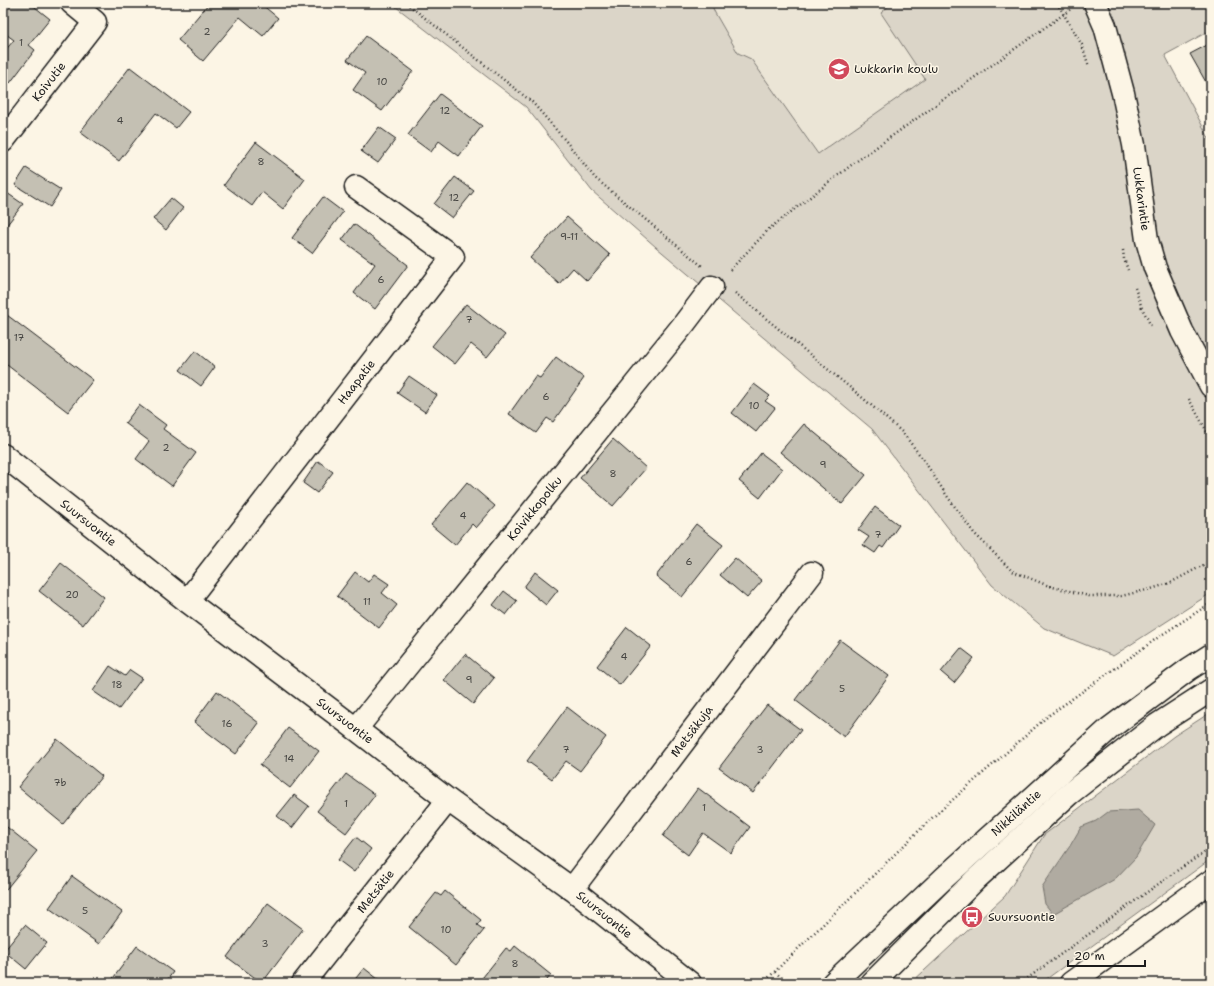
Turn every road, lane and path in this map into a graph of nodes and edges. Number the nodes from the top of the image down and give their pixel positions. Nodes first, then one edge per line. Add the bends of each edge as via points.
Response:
1 (72, 3) edge
2 (406, 3) edge
3 (1095, 3) edge
4 (1073, 8) dead end
5 (3, 141) edge
6 (356, 186) dead end
7 (716, 284) junction
8 (1211, 386) edge
9 (3, 455) edge
10 (1211, 561) edge
11 (812, 573) dead end
12 (187, 601) junction
13 (1211, 603) edge
14 (1211, 655) edge
15 (1211, 690) edge
16 (356, 729) junction
17 (448, 800) junction
18 (1211, 848) edge
19 (1211, 881) edge
20 (572, 889) junction
21 (775, 972) junction
22 (1023, 982) edge
23 (303, 983) edge
24 (690, 983) edge
25 (763, 983) edge
26 (788, 983) edge
27 (833, 983) edge
28 (872, 983) edge
29 (1071, 983) edge

1 - 5 street, Koivutie via 95,22
2 - 7 path via 532,102 595,178
3 - 8 street, Lukkarintie via 1105,26 1124,101 1134,146 1147,240 1155,268 1182,331
4 - 7 path via 854,163 769,229
6 - 12 street, Haapatie via 453,257
7 - 10 path via 864,399 902,432 923,458 974,533 1012,571 1049,586 1089,596 1121,596 1170,583
7 - 16 street, Koivikkopolku
9 - 12 street, Suursuontie
11 - 20 street, Metsäkuja
12 - 16 street, Suursuontie
13 - 21 path via 1048,716 932,818
14 - 27 street, Nikkiläntie via 1110,728 943,879
15 - 28 street, Nikkiläntie via 1157,725 1069,794 976,880
16 - 17 street, Suursuontie
17 - 20 street, Suursuontie
17 - 23 street, Metsätie
18 - 22 path
19 - 29 street
20 - 24 street, Suursuontie
21 - 25 path
21 - 26 path

